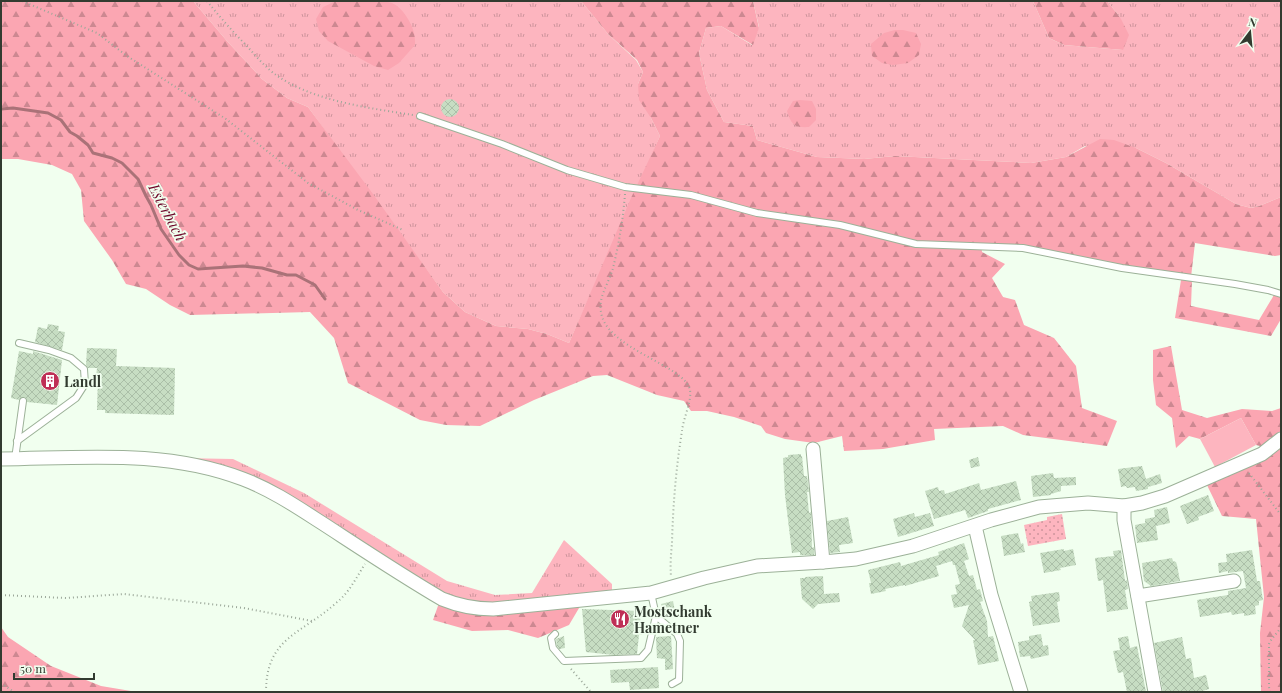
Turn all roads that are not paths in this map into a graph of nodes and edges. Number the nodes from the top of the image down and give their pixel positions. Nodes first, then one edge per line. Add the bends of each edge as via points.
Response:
1 (420, 116) road end
2 (1281, 294) edge
3 (19, 343) dead end
4 (22, 401) dead end
5 (1281, 439) edge
6 (17, 441) junction
7 (813, 449) dead end
8 (1, 459) edge
9 (15, 459) junction
10 (1124, 506) junction
11 (975, 526) junction
12 (823, 562) junction
13 (1234, 581) dead end
14 (652, 593) junction
15 (1138, 596) junction
16 (656, 616) junction
17 (555, 634) dead end
18 (672, 684) dead end
19 (1021, 692) edge
20 (1155, 692) edge

1 - 2 lane via 567,170 625,187 691,195 757,213 840,225 916,244 1023,248 1122,268 1235,284
3 - 6 lane via 71,358 84,369 85,384 76,398
4 - 6 lane
5 - 10 street via 1262,454 1165,496
6 - 9 lane
7 - 12 street
8 - 9 street
9 - 14 street via 153,458 200,466 244,479 286,500 442,599 456,605 476,609 512,608
10 - 11 street via 1088,502 1039,507
10 - 15 street via 1124,520
11 - 12 street via 886,553
11 - 19 street via 991,596
12 - 14 street via 757,566
13 - 15 street
14 - 16 lane
15 - 20 street
16 - 17 lane via 648,650 641,658 564,661 553,648 551,638
16 - 18 lane via 677,634 680,640 679,680

